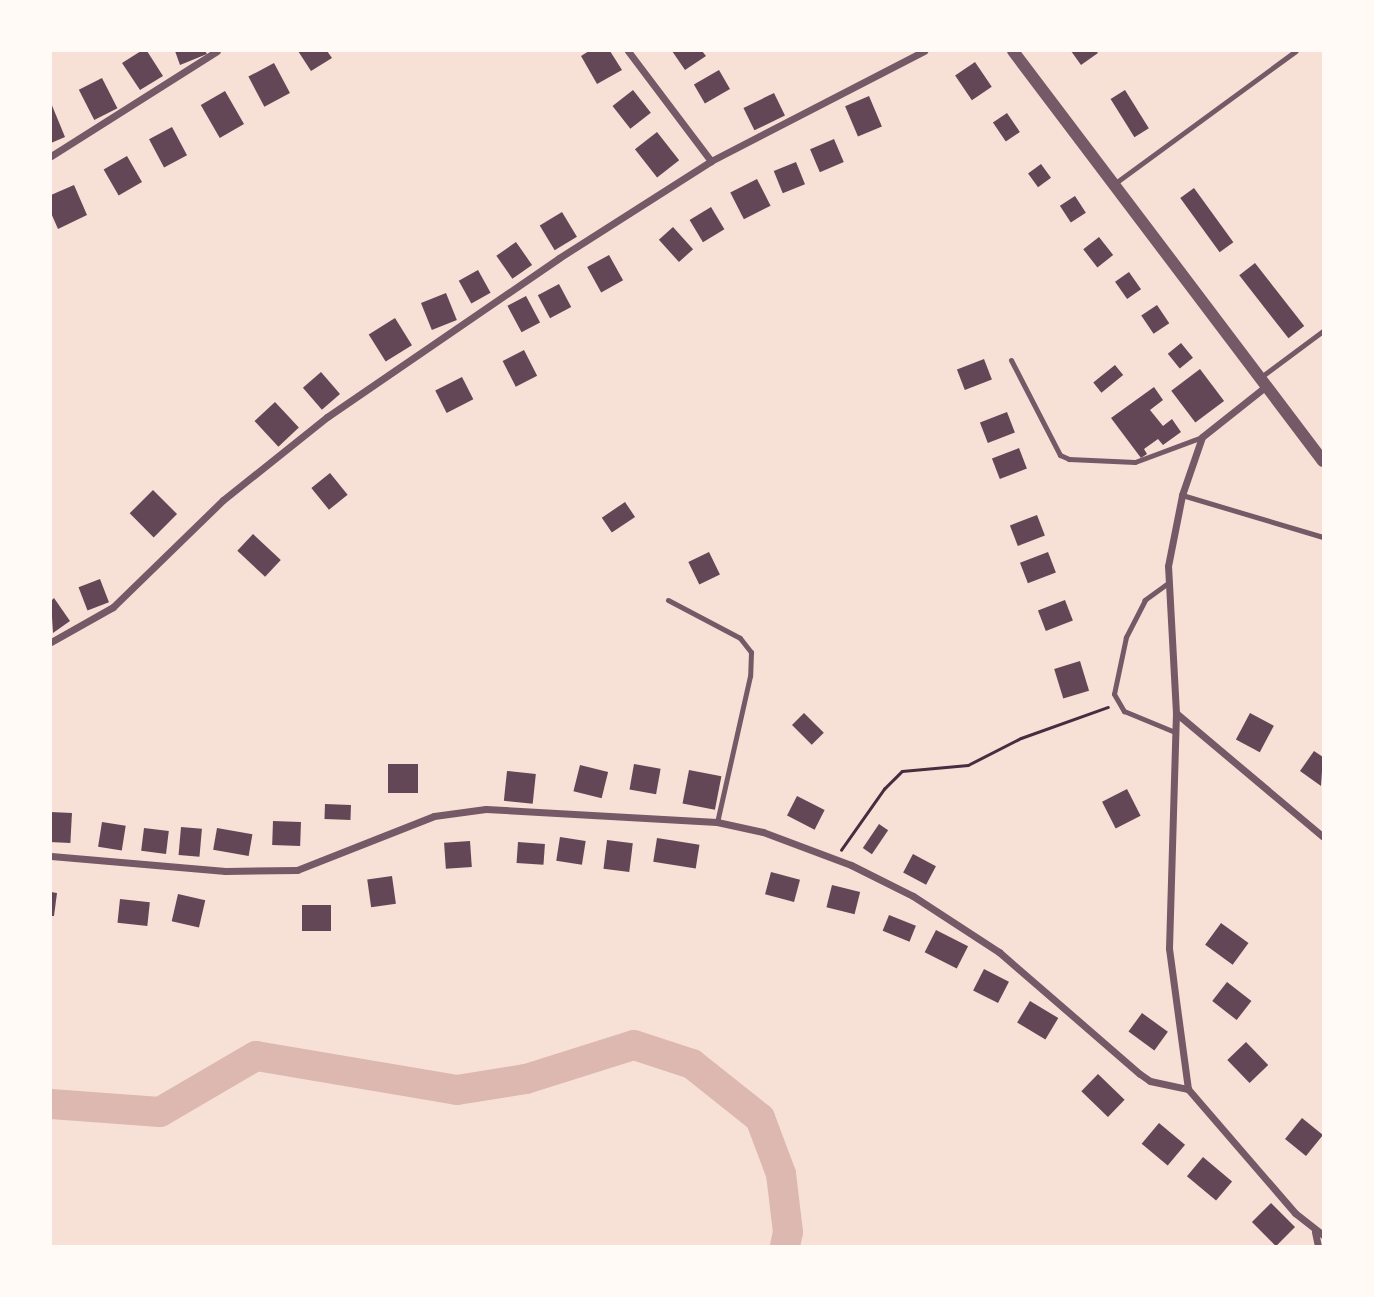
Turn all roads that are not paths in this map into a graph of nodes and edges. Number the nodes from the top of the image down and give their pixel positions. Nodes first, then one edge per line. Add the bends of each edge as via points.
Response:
1 (217, 51) edge
2 (628, 51) edge
3 (924, 51) edge
4 (1013, 51) edge
5 (1296, 51) edge
6 (51, 156) edge
7 (711, 160) junction
8 (1114, 184) junction
9 (1323, 331) edge
10 (1011, 360) dead end
11 (1262, 383) junction
12 (1202, 437) junction
13 (1323, 461) edge
14 (1182, 495) junction
15 (1323, 537) edge
16 (1168, 583) junction
17 (668, 600) dead end
18 (51, 642) edge
19 (1176, 713) junction
20 (1175, 732) junction
21 (717, 822) junction
22 (1323, 836) edge
23 (51, 856) edge
24 (1188, 1089) junction
25 (1319, 1234) edge
26 (1318, 1246) edge

1 - 6 street
2 - 7 street
3 - 7 street
4 - 8 street
5 - 8 lane
7 - 18 street via 327,417 223,499 113,607
8 - 11 street
9 - 11 lane
10 - 12 lane via 1060,455 1069,459 1135,462
11 - 12 street
11 - 13 street
12 - 14 street
14 - 15 lane
14 - 16 street
16 - 19 street
16 - 20 lane via 1145,600 1126,637 1115,680 1116,704
17 - 21 lane via 740,638 751,652 750,676
19 - 20 street
19 - 22 street
20 - 24 street via 1169,948
21 - 23 street via 578,812 457,811 407,825 321,863 269,873
21 - 24 street via 797,843 913,896 999,952 1150,1081
24 - 25 street
25 - 26 street

